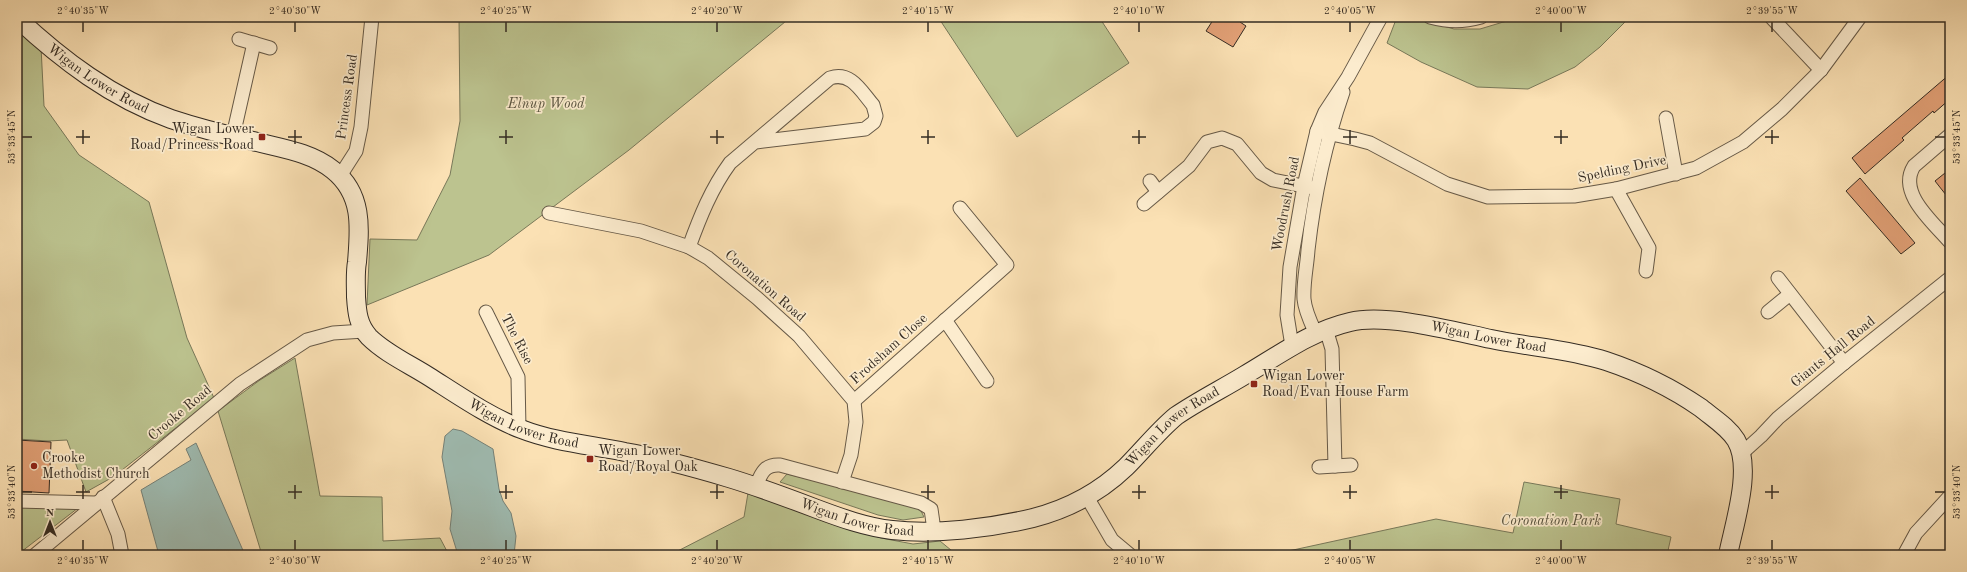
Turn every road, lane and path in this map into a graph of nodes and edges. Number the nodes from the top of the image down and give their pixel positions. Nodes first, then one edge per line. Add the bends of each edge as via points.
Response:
1 (372, 17) edge
2 (1381, 17) edge
3 (1430, 17) edge
4 (1481, 17) edge
5 (1771, 17) edge
6 (1860, 17) edge
7 (17, 18) edge
8 (239, 39) dead end
9 (254, 43) junction
10 (270, 48) dead end
11 (1821, 70) junction
12 (1666, 118) dead end
13 (1323, 132) junction
14 (1950, 135) edge
15 (232, 136) junction
16 (756, 142) junction
17 (1676, 174) junction
18 (340, 176) junction
19 (1150, 181) dead end
20 (1310, 187) junction
21 (1616, 189) junction
22 (1158, 192) junction
23 (1144, 204) dead end
24 (960, 208) dead end
25 (550, 213) dead end
26 (1950, 242) edge
27 (689, 247) junction
28 (1646, 270) dead end
29 (1778, 278) dead end
30 (1950, 278) edge
31 (1790, 294) junction
32 (486, 312) dead end
33 (1768, 312) dead end
34 (945, 320) junction
35 (364, 331) junction
36 (1321, 332) junction
37 (1292, 346) junction
38 (1844, 363) junction
39 (987, 381) dead end
40 (854, 401) junction
41 (519, 428) junction
42 (1741, 454) junction
43 (1351, 465) dead end
44 (1335, 466) junction
45 (1319, 467) dead end
46 (842, 482) junction
47 (756, 486) junction
48 (1950, 496) edge
49 (1087, 497) junction
50 (99, 500) junction
51 (17, 501) edge
52 (934, 530) junction
53 (35, 555) edge
54 (122, 555) edge
55 (1130, 555) edge
56 (1728, 555) edge
57 (1904, 555) edge

1 - 18 street, Princess Road via 361,127 356,151
2 - 13 street, Woodrush Road via 1348,77 1325,112
3 - 4 street via 1464,22
5 - 11 street
6 - 11 street, Spelding Drive
7 - 15 main road, Wigan Lower Road via 61,56 110,90 168,118
8 - 9 street
9 - 10 street
9 - 15 street
11 - 17 street, Spelding Drive via 1782,109 1743,142 1696,168
12 - 17 street
13 - 20 street, Woodrush Road
13 - 21 street, Spelding Drive via 1370,143 1447,184 1488,197 1574,196
14 - 26 street via 1914,166 1909,184 1913,197
15 - 18 main road, Wigan Lower Road via 306,155 330,167
16 - 16 street via 835,76 851,80 875,110 874,122 865,129
16 - 27 street via 730,163 719,178 703,208
17 - 21 street, Spelding Drive
18 - 35 main road, Wigan Lower Road via 355,198 360,222 356,305
19 - 22 street
20 - 22 street via 1287,184 1267,176 1251,163 1237,144 1222,138 1207,142 1188,166
20 - 36 street, Woodrush Road via 1304,293 1306,308
20 - 37 street, Woodrush Road via 1290,267 1287,315
21 - 28 street via 1649,248
22 - 23 street
24 - 34 street, Frodsham Close via 1006,265
25 - 27 street, Coronation Road via 641,231
27 - 40 street, Coronation Road via 708,258 799,336
29 - 31 street
30 - 38 street, Giants Hall Road
31 - 33 street
31 - 38 street
32 - 41 street, The Rise via 518,377
34 - 39 street, Frodsham Close
34 - 40 street, Frodsham Close
35 - 41 main road, Wigan Lower Road via 395,356 489,413
35 - 50 street, Crooke Road via 333,333 306,340 240,384
36 - 37 main road, Wigan Lower Road
36 - 42 main road, Wigan Lower Road via 1351,322 1382,321 1439,328 1605,361 1655,381 1696,405 1722,424 1736,440
36 - 44 street, Woodrush Road via 1332,349
37 - 49 main road, Wigan Lower Road via 1176,416 1117,475
38 - 42 street, Giants Hall Road via 1778,418
40 - 46 street via 856,422 851,455
41 - 47 main road, Wigan Lower Road via 540,436 660,460
42 - 56 main road, Wigan Lower Road via 1743,467
43 - 44 street
44 - 45 street
46 - 47 street via 774,464 762,471
46 - 52 street via 927,505 933,514
47 - 52 main road, Wigan Lower Road via 876,528
48 - 57 street via 1916,533
49 - 52 main road, Wigan Lower Road via 1035,517 974,528
49 - 55 street via 1112,540
50 - 51 street
50 - 53 street, Crooke Road
50 - 54 street via 118,534

